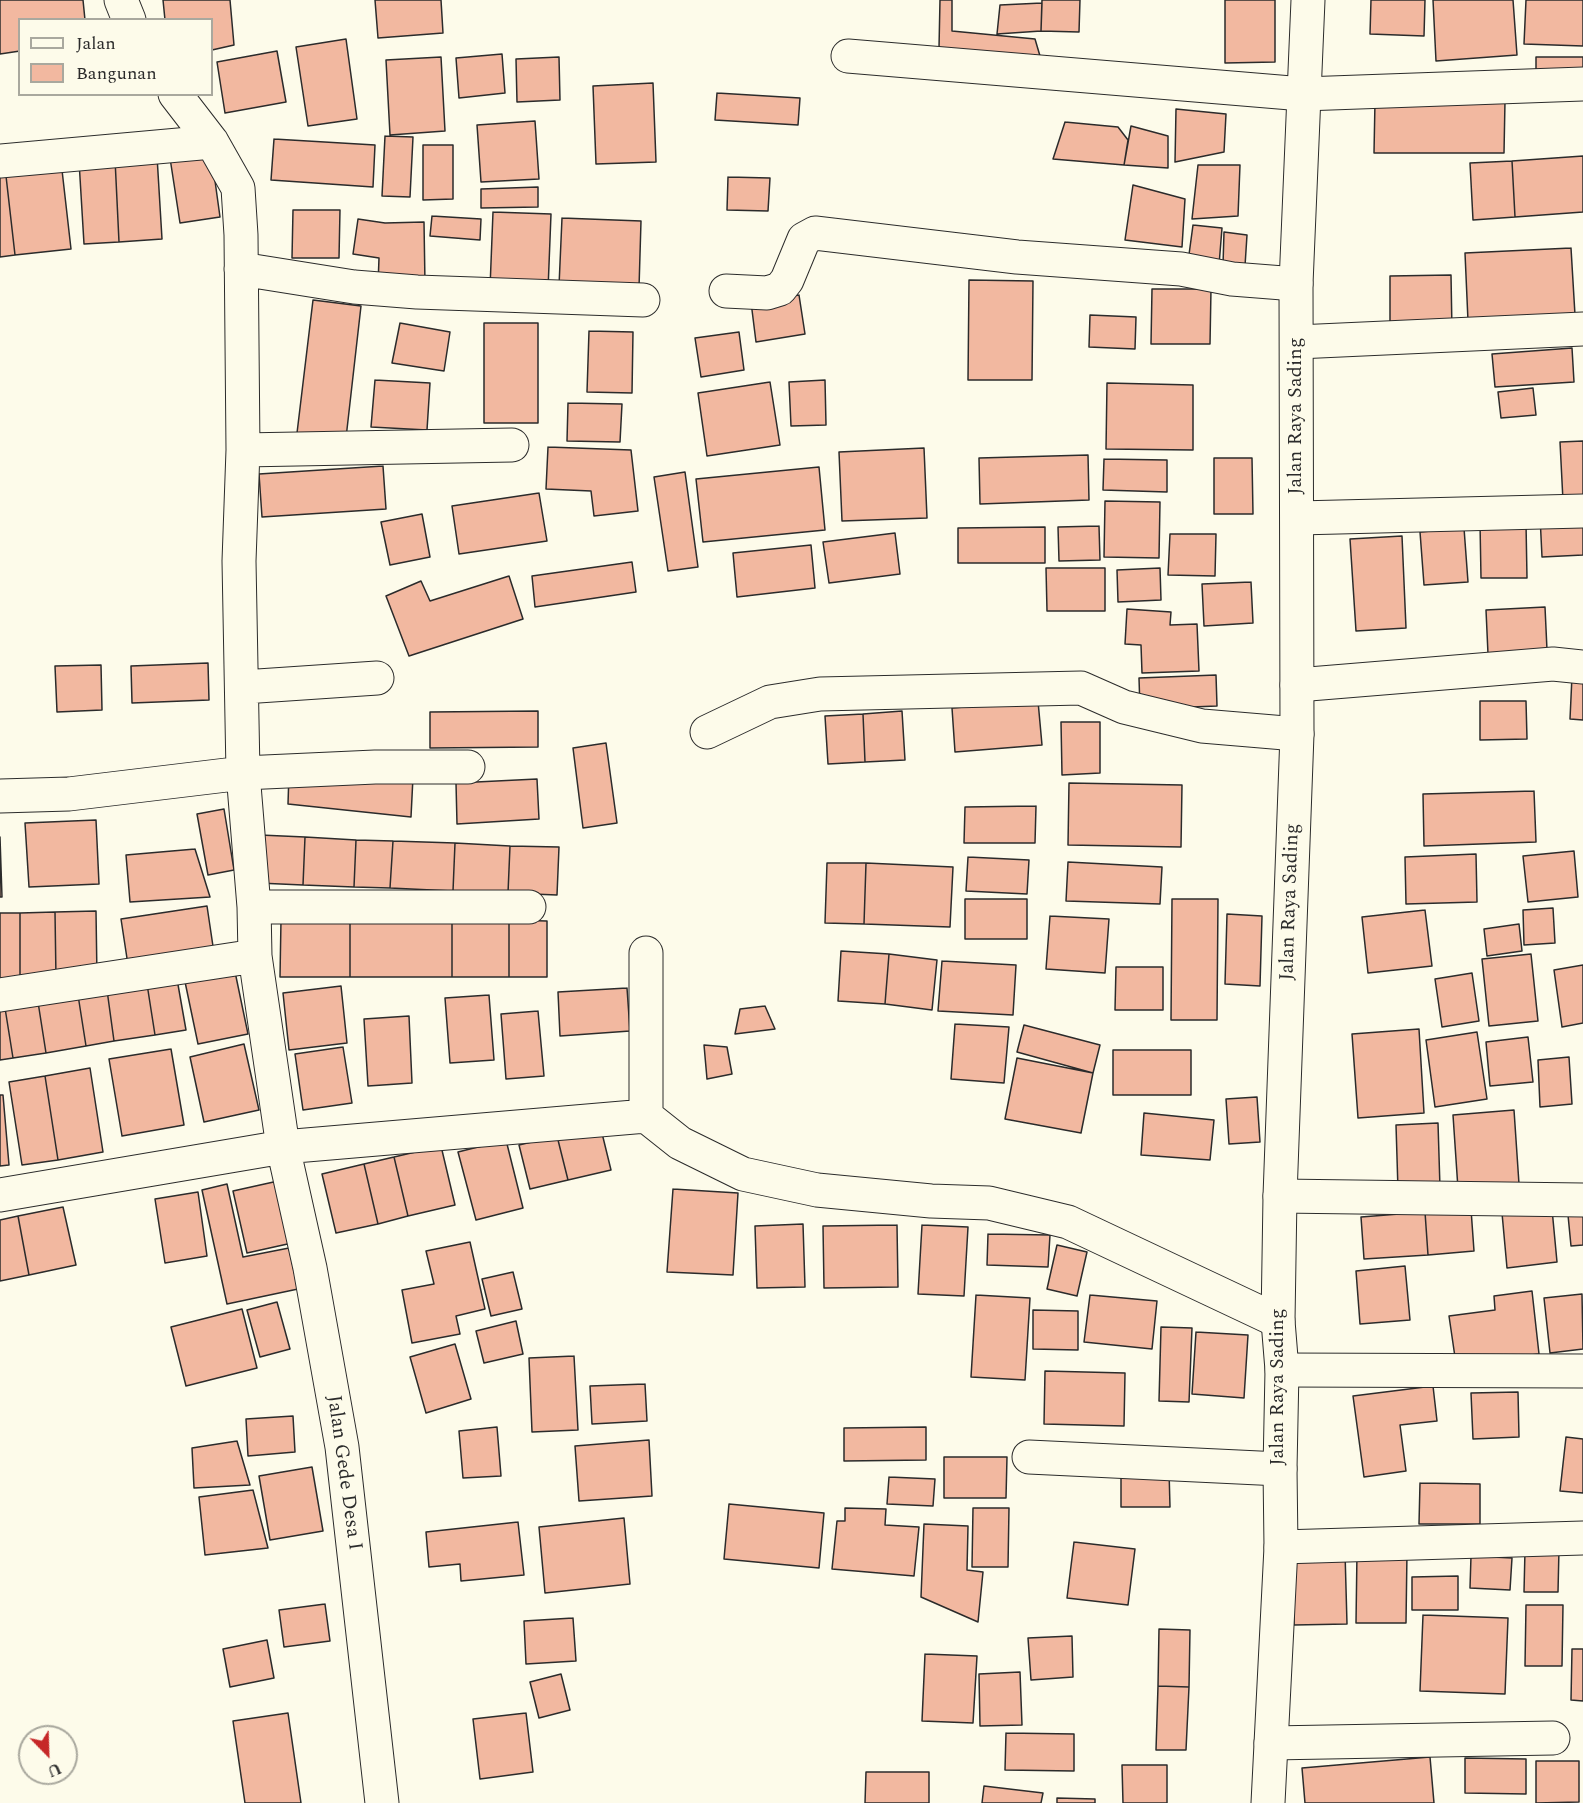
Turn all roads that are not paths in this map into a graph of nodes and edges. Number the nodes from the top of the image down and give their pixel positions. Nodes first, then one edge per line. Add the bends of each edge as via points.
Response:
1 (122, 0) edge
2 (1308, 0) edge
3 (128, 18) edge
4 (848, 56) dead end
5 (1583, 84) edge
6 (1303, 94) junction
7 (177, 96) edge
8 (212, 142) junction
9 (0, 161) edge
10 (241, 269) junction
11 (1296, 284) junction
12 (726, 291) dead end
13 (643, 300) dead end
14 (1583, 329) edge
15 (1296, 342) junction
16 (512, 445) dead end
17 (243, 450) junction
18 (1583, 511) edge
19 (1298, 518) junction
20 (1583, 667) edge
21 (377, 678) dead end
22 (1297, 685) junction
23 (243, 687) junction
24 (707, 732) dead end
25 (1297, 734) junction
26 (468, 766) dead end
27 (243, 773) junction
28 (0, 796) edge
29 (254, 907) junction
30 (529, 907) dead end
31 (646, 953) dead end
32 (255, 956) junction
33 (0, 995) edge
34 (646, 1116) junction
35 (283, 1147) junction
36 (0, 1196) edge
37 (1280, 1197) junction
38 (1583, 1200) edge
39 (1278, 1321) junction
40 (1282, 1370) junction
41 (1583, 1371) edge
42 (1029, 1457) dead end
43 (1280, 1469) junction
44 (1583, 1539) edge
45 (1281, 1547) junction
46 (1553, 1738) dead end
47 (1271, 1743) junction
48 (382, 1803) edge
49 (1268, 1803) edge

1 - 3 street
2 - 6 street, Jalan Raya Sading
4 - 6 street
5 - 6 street
6 - 11 street, Jalan Raya Sading
7 - 8 street, Jalan Gede Desa I
8 - 9 street
8 - 10 street, Jalan Gede Desa I via 238,188
10 - 13 street via 354,287 417,292
10 - 17 street, Jalan Gede Desa I
11 - 12 street via 815,233 804,239 780,289 767,293
11 - 15 street, Jalan Raya Sading
14 - 15 street
15 - 19 street, Jalan Raya Sading
16 - 17 street
17 - 23 street, Jalan Gede Desa I via 239,561
18 - 19 street
19 - 22 street, Jalan Raya Sading
20 - 22 street via 1552,664
21 - 23 street
22 - 25 street, Jalan Raya Sading
23 - 27 street, Jalan Gede Desa I
24 - 25 street via 770,702 820,694 1081,688 1124,707 1202,726
25 - 37 street, Jalan Raya Sading
26 - 27 street
27 - 28 street via 69,794
27 - 29 street, Jalan Gede Desa I
29 - 30 street
29 - 32 street, Jalan Gede Desa I
31 - 34 street
32 - 33 street
32 - 35 street, Jalan Gede Desa I
34 - 35 street
34 - 39 street via 680,1143 742,1174 817,1190 989,1203 1068,1222
35 - 36 street
35 - 48 street, Jalan Gede Desa I via 310,1268 342,1447
37 - 38 street
37 - 39 street, Jalan Raya Sading
39 - 40 street, Jalan Raya Sading
40 - 41 street
40 - 43 street, Jalan Raya Sading
42 - 43 street
43 - 45 street, Jalan Raya Sading
44 - 45 street
45 - 47 street, Jalan Raya Sading
46 - 47 street
47 - 49 street, Jalan Raya Sading

